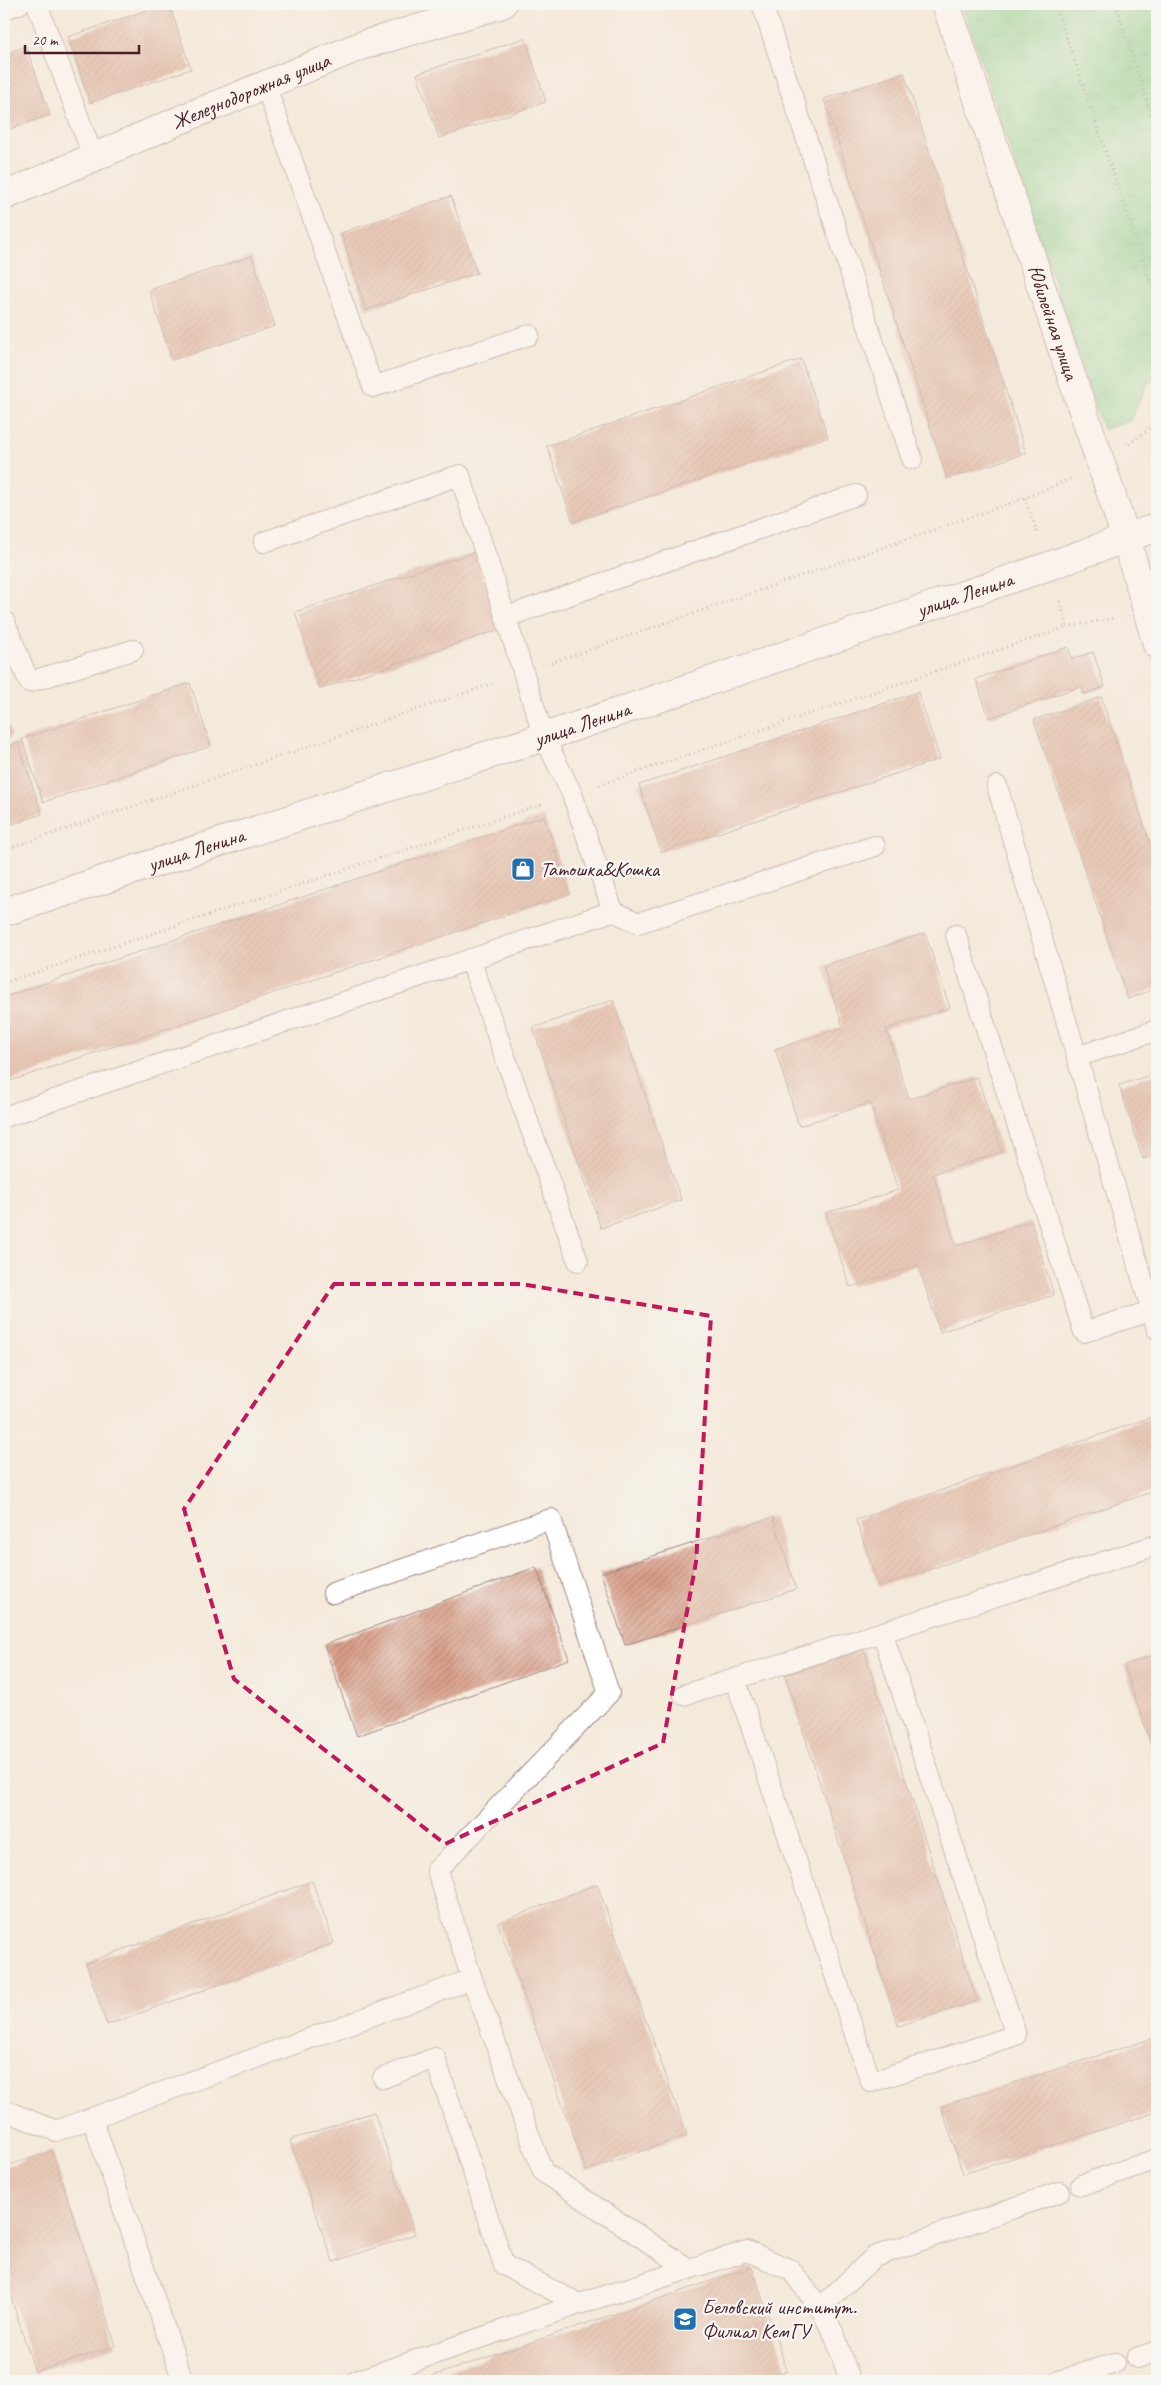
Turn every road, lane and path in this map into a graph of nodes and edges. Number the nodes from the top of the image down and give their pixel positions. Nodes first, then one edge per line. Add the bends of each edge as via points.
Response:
1 (19, 4) edge
2 (37, 4) edge
3 (502, 4) edge
4 (762, 4) edge
5 (946, 4) edge
6 (1055, 4) edge
7 (1116, 4) edge
8 (4, 9) edge
9 (266, 84) junction
10 (1157, 133) edge
11 (93, 157) junction
12 (4, 196) edge
13 (1157, 300) edge
14 (529, 335) dead end
15 (912, 459) dead end
16 (856, 495) dead end
17 (1157, 527) edge
18 (1126, 538) junction
19 (264, 542) dead end
20 (506, 618) junction
21 (4, 620) edge
22 (1157, 644) edge
23 (133, 650) dead end
24 (544, 737) junction
25 (997, 786) dead end
26 (875, 846) dead end
27 (613, 911) junction
28 (4, 912) edge
29 (956, 935) dead end
30 (470, 959) junction
31 (1157, 1030) edge
32 (1076, 1057) junction
33 (4, 1117) edge
34 (578, 1261) dead end
35 (1154, 1320) edge
36 (1157, 1545) edge
37 (333, 1593) dead end
38 (882, 1632) junction
39 (735, 1679) junction
40 (684, 1695) dead end
41 (472, 1979) junction
42 (383, 2078) dead end
43 (4, 2110) edge
44 (92, 2118) junction
45 (1157, 2159) edge
46 (1081, 2185) dead end
47 (1060, 2192) dead end
48 (689, 2269) junction
49 (579, 2304) junction
50 (820, 2308) junction
51 (1157, 2351) edge
52 (1137, 2358) dead end
53 (1115, 2364) dead end
54 (183, 2381) edge
55 (356, 2381) edge
56 (850, 2381) edge
57 (1059, 2381) edge

1 - 8 lane
2 - 11 lane
3 - 9 street, Железнодорожная улица via 363,45
4 - 15 lane
5 - 18 street, Юбилейная улица
6 - 13 path
7 - 10 path
9 - 11 street, Железнодорожная улица
9 - 14 lane via 373,388
11 - 12 street, Железнодорожная улица
16 - 20 lane
17 - 18 street, улица Ленина
18 - 22 street, Юбилейная улица
18 - 24 street, улица Ленина
19 - 20 lane via 460,475
20 - 24 lane
21 - 23 lane via 29,682
24 - 27 lane via 572,794
24 - 28 street, улица Ленина
25 - 32 lane
26 - 27 lane via 638,923
27 - 30 lane
29 - 35 lane via 1084,1332
30 - 33 lane
30 - 34 lane
31 - 32 lane
32 - 35 lane
36 - 38 lane
37 - 41 lane via 551,1519 609,1693 437,1870
38 - 39 lane
38 - 39 lane via 1016,2035 871,2082
39 - 40 lane
41 - 44 lane
41 - 48 lane via 543,2172
42 - 49 lane via 435,2058 504,2265
43 - 44 lane via 56,2131
44 - 54 lane
45 - 46 lane
47 - 50 lane via 874,2257
48 - 49 lane
48 - 50 lane via 747,2251 791,2270
49 - 55 lane
50 - 56 lane via 835,2336
51 - 52 lane
53 - 57 lane

